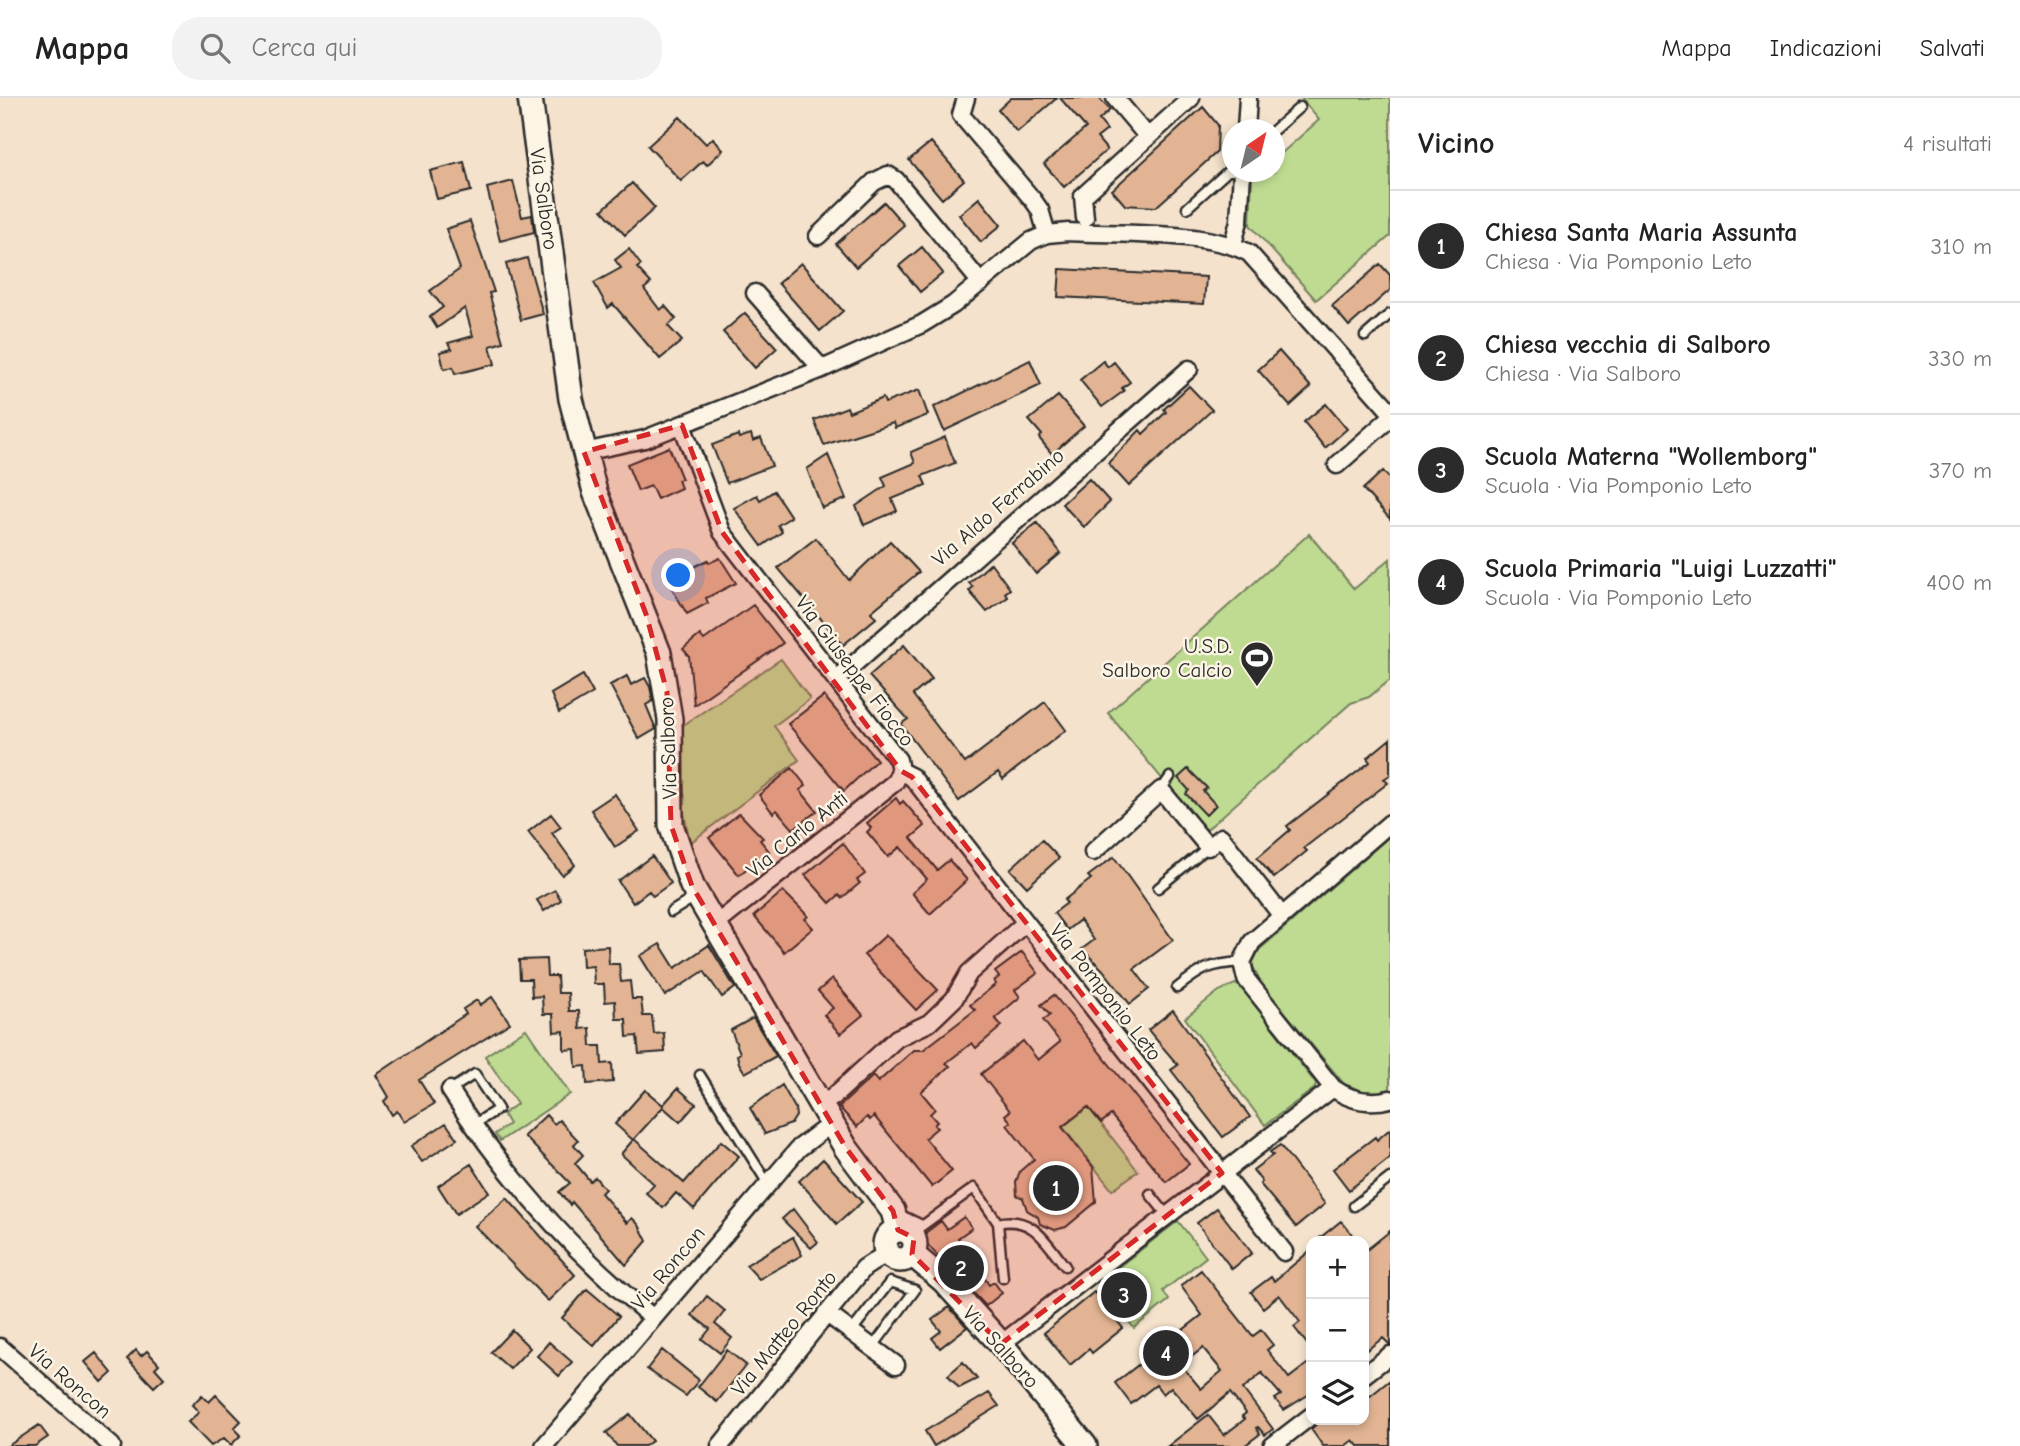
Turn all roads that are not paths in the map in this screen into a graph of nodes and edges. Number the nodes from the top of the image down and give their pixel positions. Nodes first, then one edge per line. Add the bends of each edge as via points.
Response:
1 (530, 98) edge
2 (966, 98) edge
3 (1115, 98) edge
4 (1191, 98) edge
5 (1248, 98) edge
6 (1300, 107) dead end
7 (1247, 119) edge
8 (1285, 121) edge
9 (1148, 137) junction
10 (1222, 176) edge
11 (1241, 182) edge
12 (1187, 208) dead end
13 (1085, 218) dead end
14 (1046, 234) junction
15 (818, 236) dead end
16 (1233, 244) junction
17 (981, 283) junction
18 (755, 293) dead end
19 (1390, 314) edge
20 (1365, 336) dead end
21 (821, 369) junction
22 (1189, 369) dead end
23 (1390, 411) edge
24 (1390, 418) edge
25 (682, 425) junction
26 (584, 452) junction
27 (1337, 465) dead end
28 (837, 679) junction
29 (901, 771) junction
30 (1390, 823) edge
31 (1209, 847) junction
32 (1093, 852) dead end
33 (1158, 888) dead end
34 (698, 895) junction
35 (671, 912) dead end
36 (1282, 916) junction
37 (1025, 923) junction
38 (715, 925) junction
39 (1242, 962) junction
40 (1177, 988) dead end
41 (700, 1075) dead end
42 (1333, 1088) junction
43 (450, 1090) joint
44 (1390, 1099) edge
45 (826, 1114) junction
46 (473, 1125) junction
47 (1222, 1173) junction
48 (1390, 1178) edge
49 (768, 1184) junction
50 (1150, 1194) dead end
51 (1353, 1206) dead end
52 (1167, 1215) junction
53 (998, 1223) junction
54 (907, 1231) junction
55 (1284, 1252) dead end
56 (887, 1253) joint
57 (1065, 1266) dead end
58 (1003, 1278) dead end
59 (826, 1313) junction
60 (653, 1318) junction
61 (851, 1332) junction
62 (1001, 1345) junction
63 (0, 1347) edge
64 (873, 1348) junction
65 (1390, 1355) edge
66 (896, 1365) dead end
67 (1369, 1371) edge
68 (1306, 1420) edge
69 (112, 1446) edge
70 (544, 1446) edge
71 (720, 1446) edge
72 (1085, 1446) edge
73 (1272, 1446) edge

1 - 26 street, Via Salboro via 571,400
2 - 14 street via 961,116 1033,200
3 - 9 street
4 - 9 street
5 - 7 street
6 - 8 lane
9 - 13 street via 1083,196
10 - 12 lane
11 - 16 street
14 - 16 street
14 - 17 street
15 - 17 street via 888,174
16 - 23 street via 1260,263
17 - 21 street via 922,324
18 - 21 street
19 - 20 lane
21 - 25 street
22 - 28 street, Via Aldo Ferrabino
24 - 27 street
25 - 26 street via 645,439
25 - 28 street, Via Giuseppe Fiocco via 722,532
26 - 34 street, Via Salboro via 659,653 670,719 671,825
28 - 29 street, Via Giuseppe Fiocco via 898,760
29 - 37 street, Via Giuseppe Fiocco via 912,777
29 - 38 street, Via Carlo Anti via 895,782
30 - 36 street
31 - 32 street via 1166,783
31 - 33 lane
31 - 36 street via 1222,837
34 - 35 lane
34 - 38 street, Via Salboro
36 - 39 street via 1252,942
37 - 45 street, Via Pomponio Leto via 969,972 954,999 929,1023 897,1038 833,1097
37 - 47 street, Via Pomponio Leto
38 - 45 street, Via Salboro
39 - 40 lane via 1214,963
39 - 42 street via 1246,978
41 - 49 lane
42 - 44 street via 1353,1099
42 - 47 street
43 - 46 street
43 - 46 lane via 475,1074 498,1109
45 - 49 street, Via Roncon
45 - 54 street, Via Salboro
46 - 60 street via 522,1191 607,1281
47 - 52 street
47 - 55 street, Via Pomponio Leto
48 - 51 lane
49 - 60 street, Via Roncon
50 - 52 lane
52 - 62 street
53 - 54 lane via 974,1188
53 - 57 lane via 1013,1220 1034,1226
53 - 58 lane
54 - 56 street via 899,1261
54 - 62 street, Via Salboro
56 - 59 street, Via Matteo Ronto via 864,1268
59 - 61 street
59 - 71 street, Via Matteo Ronto
60 - 70 street, Via Roncon
61 - 64 street
61 - 64 lane via 890,1282 915,1290
62 - 72 street, Via Salboro
63 - 69 street, Via Roncon
64 - 66 street
65 - 67 street
68 - 73 street

